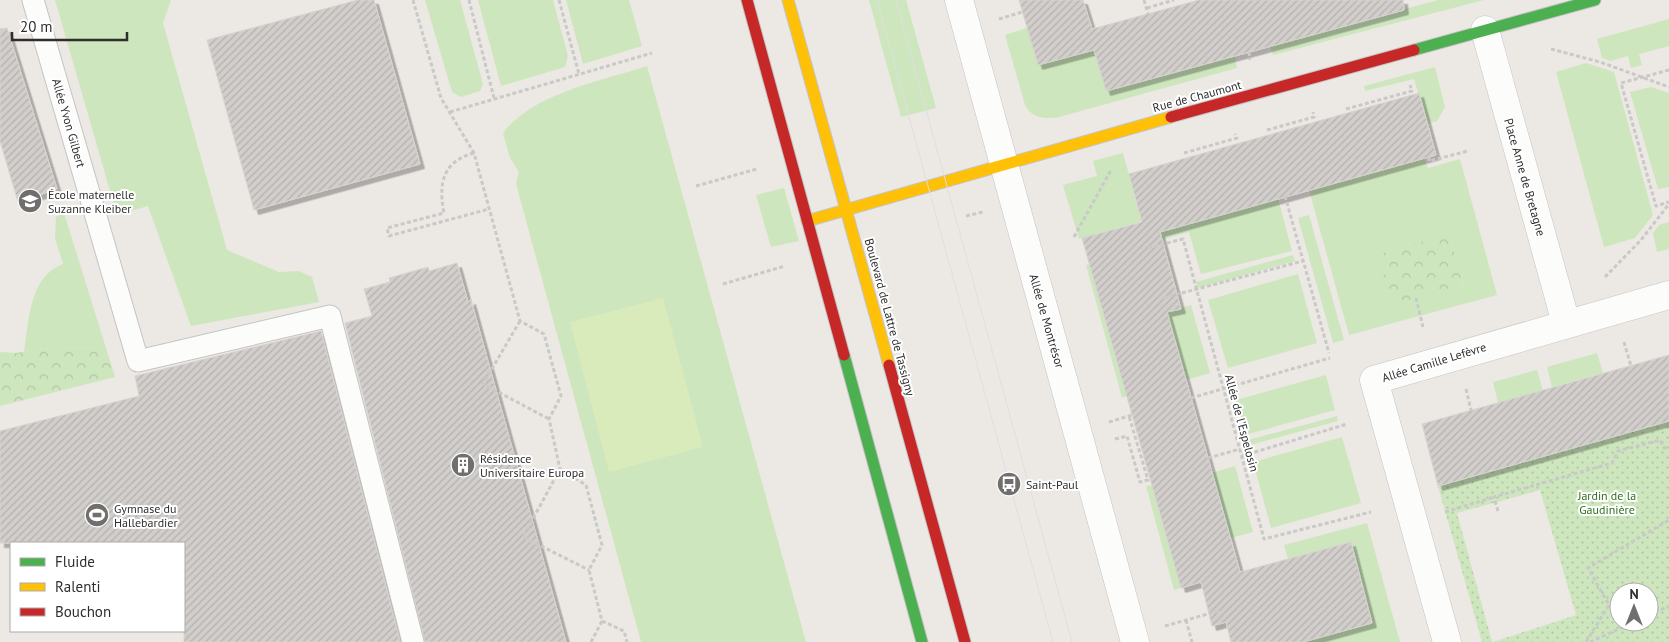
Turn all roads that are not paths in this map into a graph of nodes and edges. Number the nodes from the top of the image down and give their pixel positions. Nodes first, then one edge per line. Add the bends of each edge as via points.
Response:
1 (33, 0) edge
2 (747, 0) edge
3 (788, 0) edge
4 (959, 0) edge
5 (1595, 0) edge
6 (1485, 30) junction
7 (1004, 163) junction
8 (846, 209) junction
9 (807, 221) junction
10 (1669, 295) edge
11 (1566, 323) junction
12 (413, 642) edge
13 (922, 642) edge
14 (965, 642) edge
15 (1136, 642) edge
16 (1447, 642) edge

1 - 12 lane, Allée Yvon Gilbert via 138,361 330,316
2 - 9 street
3 - 8 street, Boulevard de Lattre de Tassigny
4 - 7 street, Allée de Montrésor
5 - 6 street, Rue de Chaumont
6 - 7 street, Rue de Chaumont
6 - 11 street, Place Anne de Bretagne
7 - 8 street, Rue de Chaumont
7 - 15 street, Allée de Montrésor
8 - 9 street, Rue de Chaumont
8 - 14 street, Boulevard de Lattre de Tassigny
9 - 13 street
10 - 11 street, Allée Camille Lefèvre
11 - 16 street, Allée Camille Lefèvre via 1374,380

